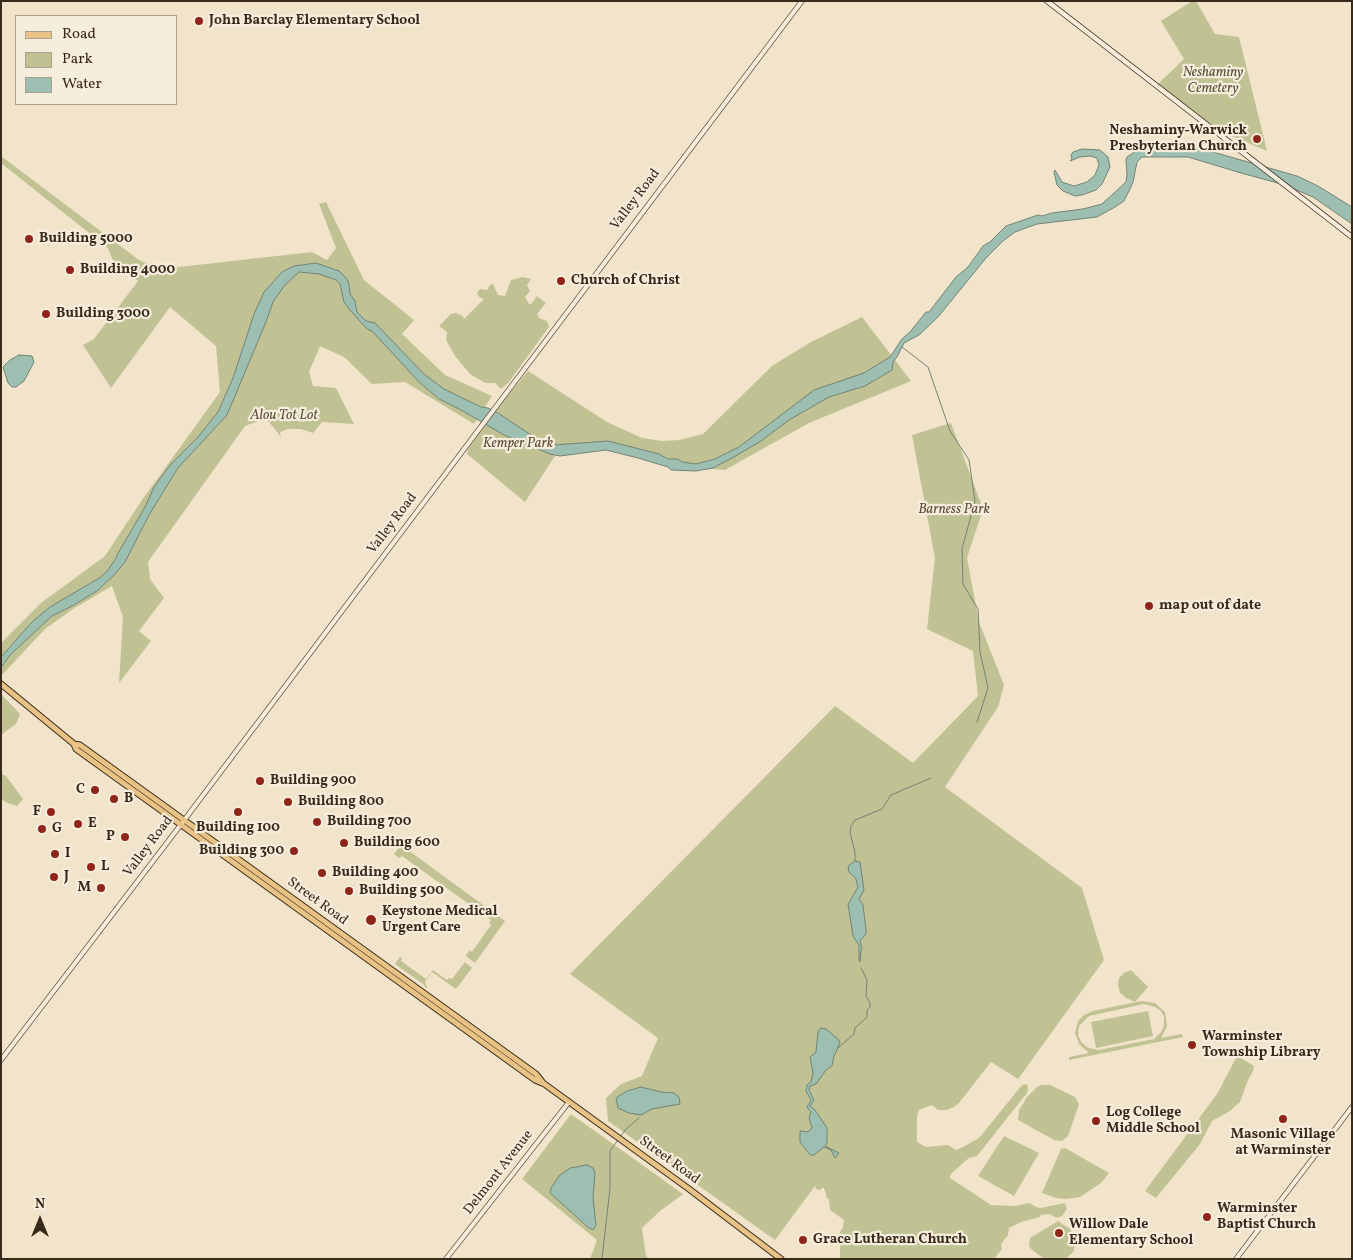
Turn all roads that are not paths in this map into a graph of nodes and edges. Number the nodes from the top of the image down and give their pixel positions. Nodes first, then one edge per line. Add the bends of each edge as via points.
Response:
1 (802, 1) edge
2 (1047, 1) edge
3 (1352, 238) edge
4 (1, 684) edge
5 (183, 822) junction
6 (1, 1060) edge
7 (569, 1102) junction
8 (1352, 1106) edge
9 (446, 1259) edge
10 (781, 1259) edge
11 (1236, 1259) edge

1 - 5 street, Valley Road
2 - 3 main road
4 - 5 main road, Street Road via 74,744 80,745
5 - 6 street, Valley Road
5 - 7 main road, Street Road via 536,1074
7 - 9 street, Delmont Avenue
7 - 10 main road, Street Road
8 - 11 street

